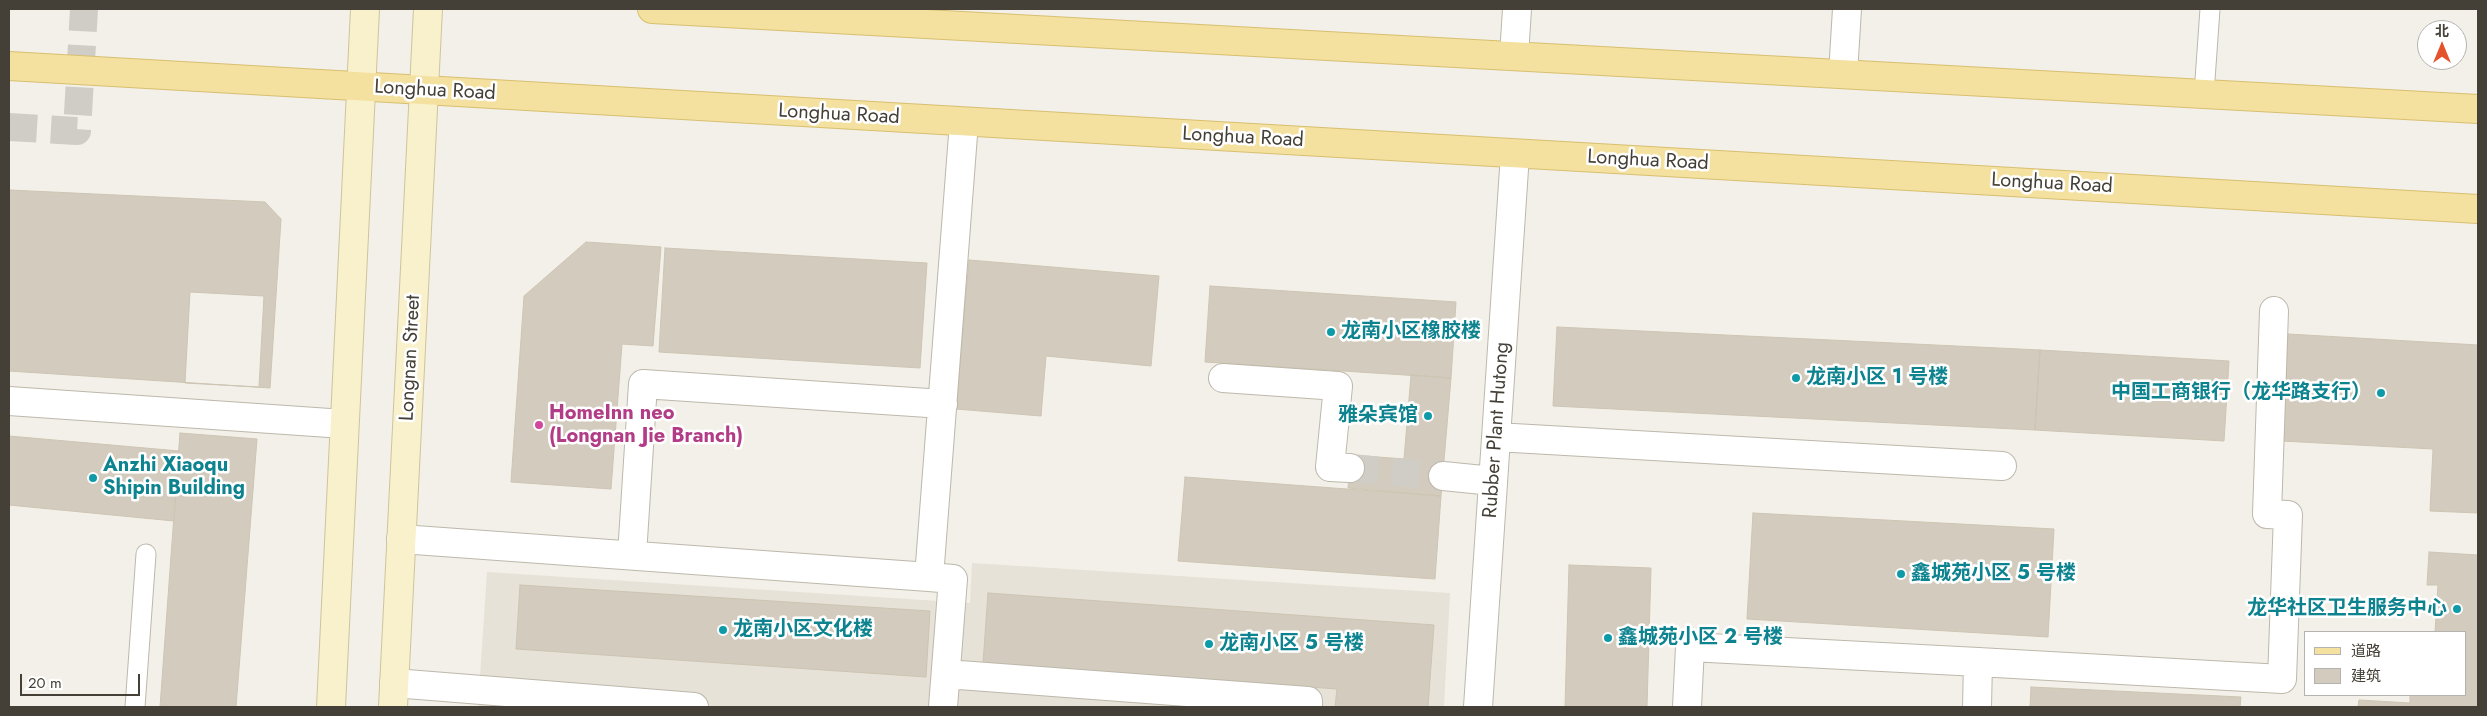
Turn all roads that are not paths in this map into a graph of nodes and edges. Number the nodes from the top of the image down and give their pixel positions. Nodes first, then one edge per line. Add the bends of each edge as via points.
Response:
1 (365, 9) edge
2 (428, 9) edge
3 (652, 9) edge
4 (1517, 9) edge
5 (1847, 9) edge
6 (2210, 9) edge
7 (900, 16) edge
8 (1514, 56) junction
9 (9, 66) edge
10 (1843, 74) junction
11 (360, 87) junction
12 (424, 91) junction
13 (2204, 94) junction
14 (2478, 109) edge
15 (964, 122) junction
16 (1515, 154) junction
17 (2478, 209) edge
18 (2274, 311) dead end
19 (1223, 378) dead end
20 (9, 401) edge
21 (943, 404) junction
22 (344, 424) junction
23 (1496, 438) junction
24 (2002, 466) dead end
25 (1350, 468) tunnel mouth
26 (1443, 476) tunnel mouth
27 (1493, 481) junction
28 (402, 539) junction
29 (146, 554) dead end
30 (632, 555) junction
31 (929, 577) junction
32 (1978, 662) junction
33 (946, 674) junction
34 (394, 695) edge
35 (602, 704) edge
36 (135, 707) edge
37 (331, 707) edge
38 (694, 707) edge
39 (943, 707) edge
40 (1308, 707) edge
41 (1478, 707) edge
42 (1687, 707) edge
43 (1976, 707) edge

1 - 11 main road
2 - 12 main road, Longnan Street
3 - 7 main road
4 - 8 street
5 - 10 street
6 - 13 lane
7 - 8 main road
8 - 10 main road
9 - 11 main road, Longhua Road
10 - 13 main road
11 - 12 main road, Longhua Road
11 - 22 main road
12 - 15 main road, Longhua Road
12 - 28 main road, Longnan Street
13 - 14 main road
15 - 16 main road, Longhua Road
15 - 21 street
16 - 17 main road, Longhua Road
16 - 23 street, Rubber Plant Hutong
18 - 32 street via 2267,514 2288,515 2282,679
19 - 25 street via 1338,386 1330,467
20 - 22 street
21 - 30 street via 643,384
21 - 31 street
22 - 37 main road
23 - 24 street
23 - 27 street, Rubber Plant Hutong
26 - 27 street
27 - 41 street, Rubber Plant Hutong
28 - 30 street
28 - 34 main road, Longnan Street
29 - 36 lane
30 - 31 street
31 - 33 street via 953,579
32 - 42 street via 1690,647
32 - 43 street
33 - 39 street
33 - 40 street via 1308,701
34 - 35 street
35 - 38 street

